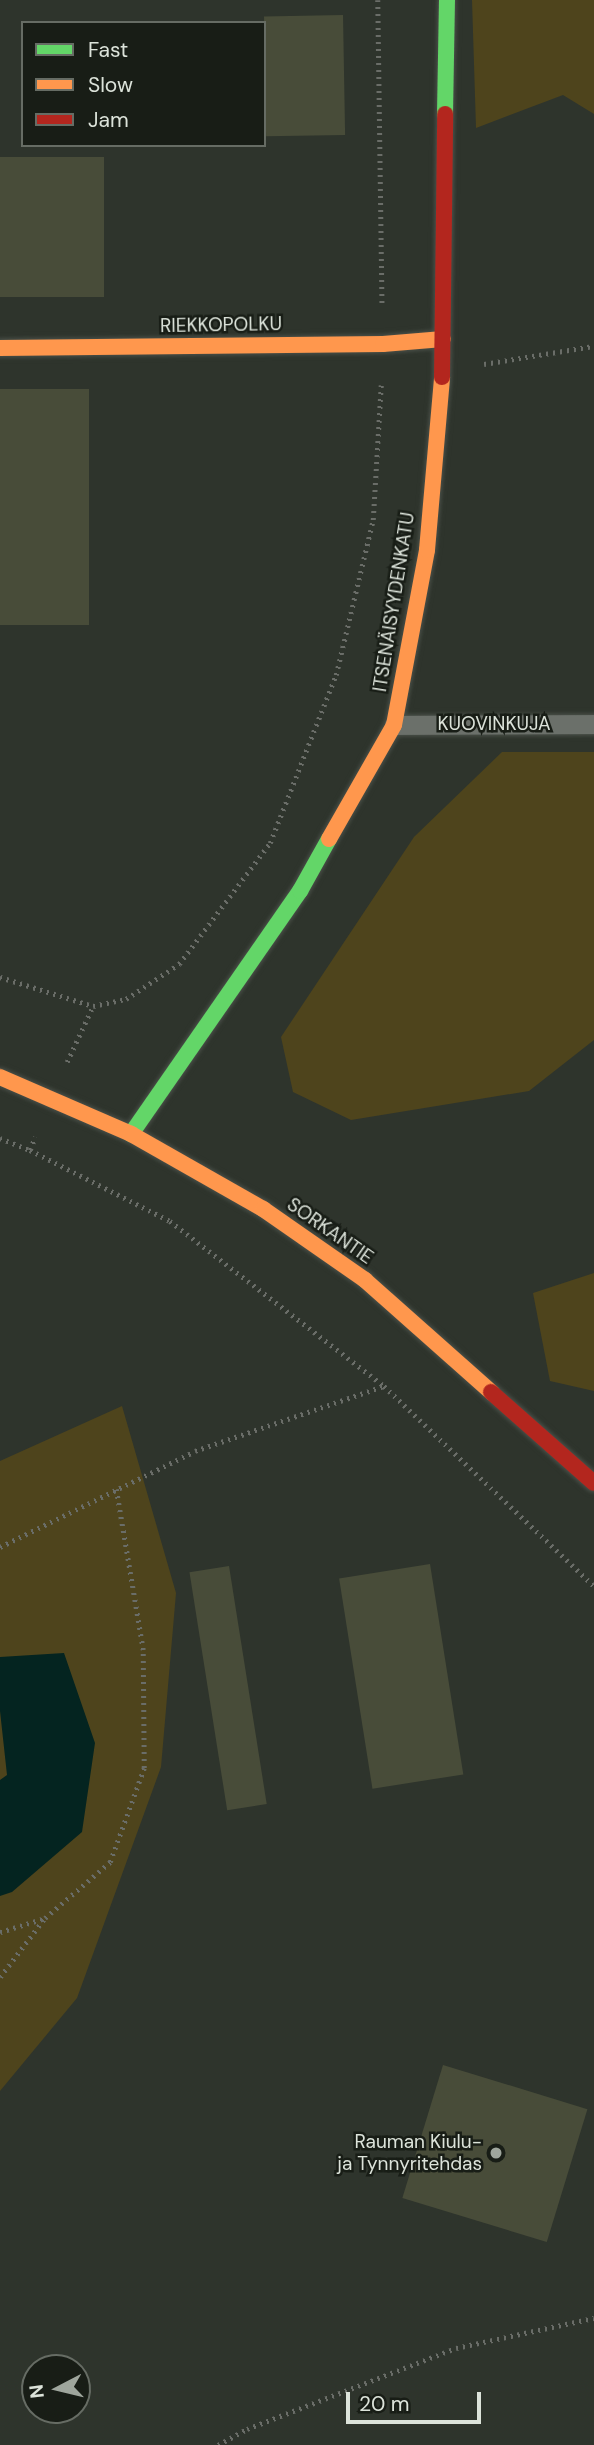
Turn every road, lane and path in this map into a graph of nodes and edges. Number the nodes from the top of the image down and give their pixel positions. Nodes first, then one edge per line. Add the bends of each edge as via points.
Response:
1 (378, 0) edge
2 (447, 0) edge
3 (443, 339) junction
4 (383, 344) junction
5 (594, 346) edge
6 (0, 348) edge
7 (442, 373) junction
8 (382, 375) dead end
9 (594, 724) edge
10 (394, 725) junction
11 (0, 977) edge
12 (93, 1006) junction
13 (0, 1077) edge
14 (51, 1097) junction
15 (131, 1134) junction
16 (0, 1138) edge
17 (30, 1150) junction
18 (384, 1386) junction
19 (594, 1483) edge
20 (116, 1489) junction
21 (0, 1547) edge
22 (594, 1586) edge
23 (45, 1919) junction
24 (0, 1932) edge
25 (0, 1977) edge
26 (594, 2318) edge
27 (218, 2445) edge

1 - 4 path
2 - 3 street, ITSENÄISYYDENKATU
3 - 4 street, RIEKKOPOLKU
3 - 7 street, ITSENÄISYYDENKATU
4 - 6 street, RIEKKOPOLKU
5 - 7 path
7 - 10 street, ITSENÄISYYDENKATU via 427,550
8 - 12 path via 373,520 335,675 270,843 179,964 126,999
9 - 10 lane, KUOVINKUJA
10 - 15 street, ITSENÄISYYDENKATU via 300,891
11 - 12 path
12 - 14 path
13 - 14 street, SORKANTIE
14 - 15 street, SORKANTIE
14 - 17 path
15 - 19 street, SORKANTIE via 262,1209 365,1280
16 - 17 path
17 - 18 path via 170,1221
18 - 20 path via 195,1451
18 - 22 path
20 - 21 path
20 - 23 path via 143,1650 144,1768 110,1862
23 - 24 path
23 - 25 path
26 - 27 path via 456,2348 247,2429

